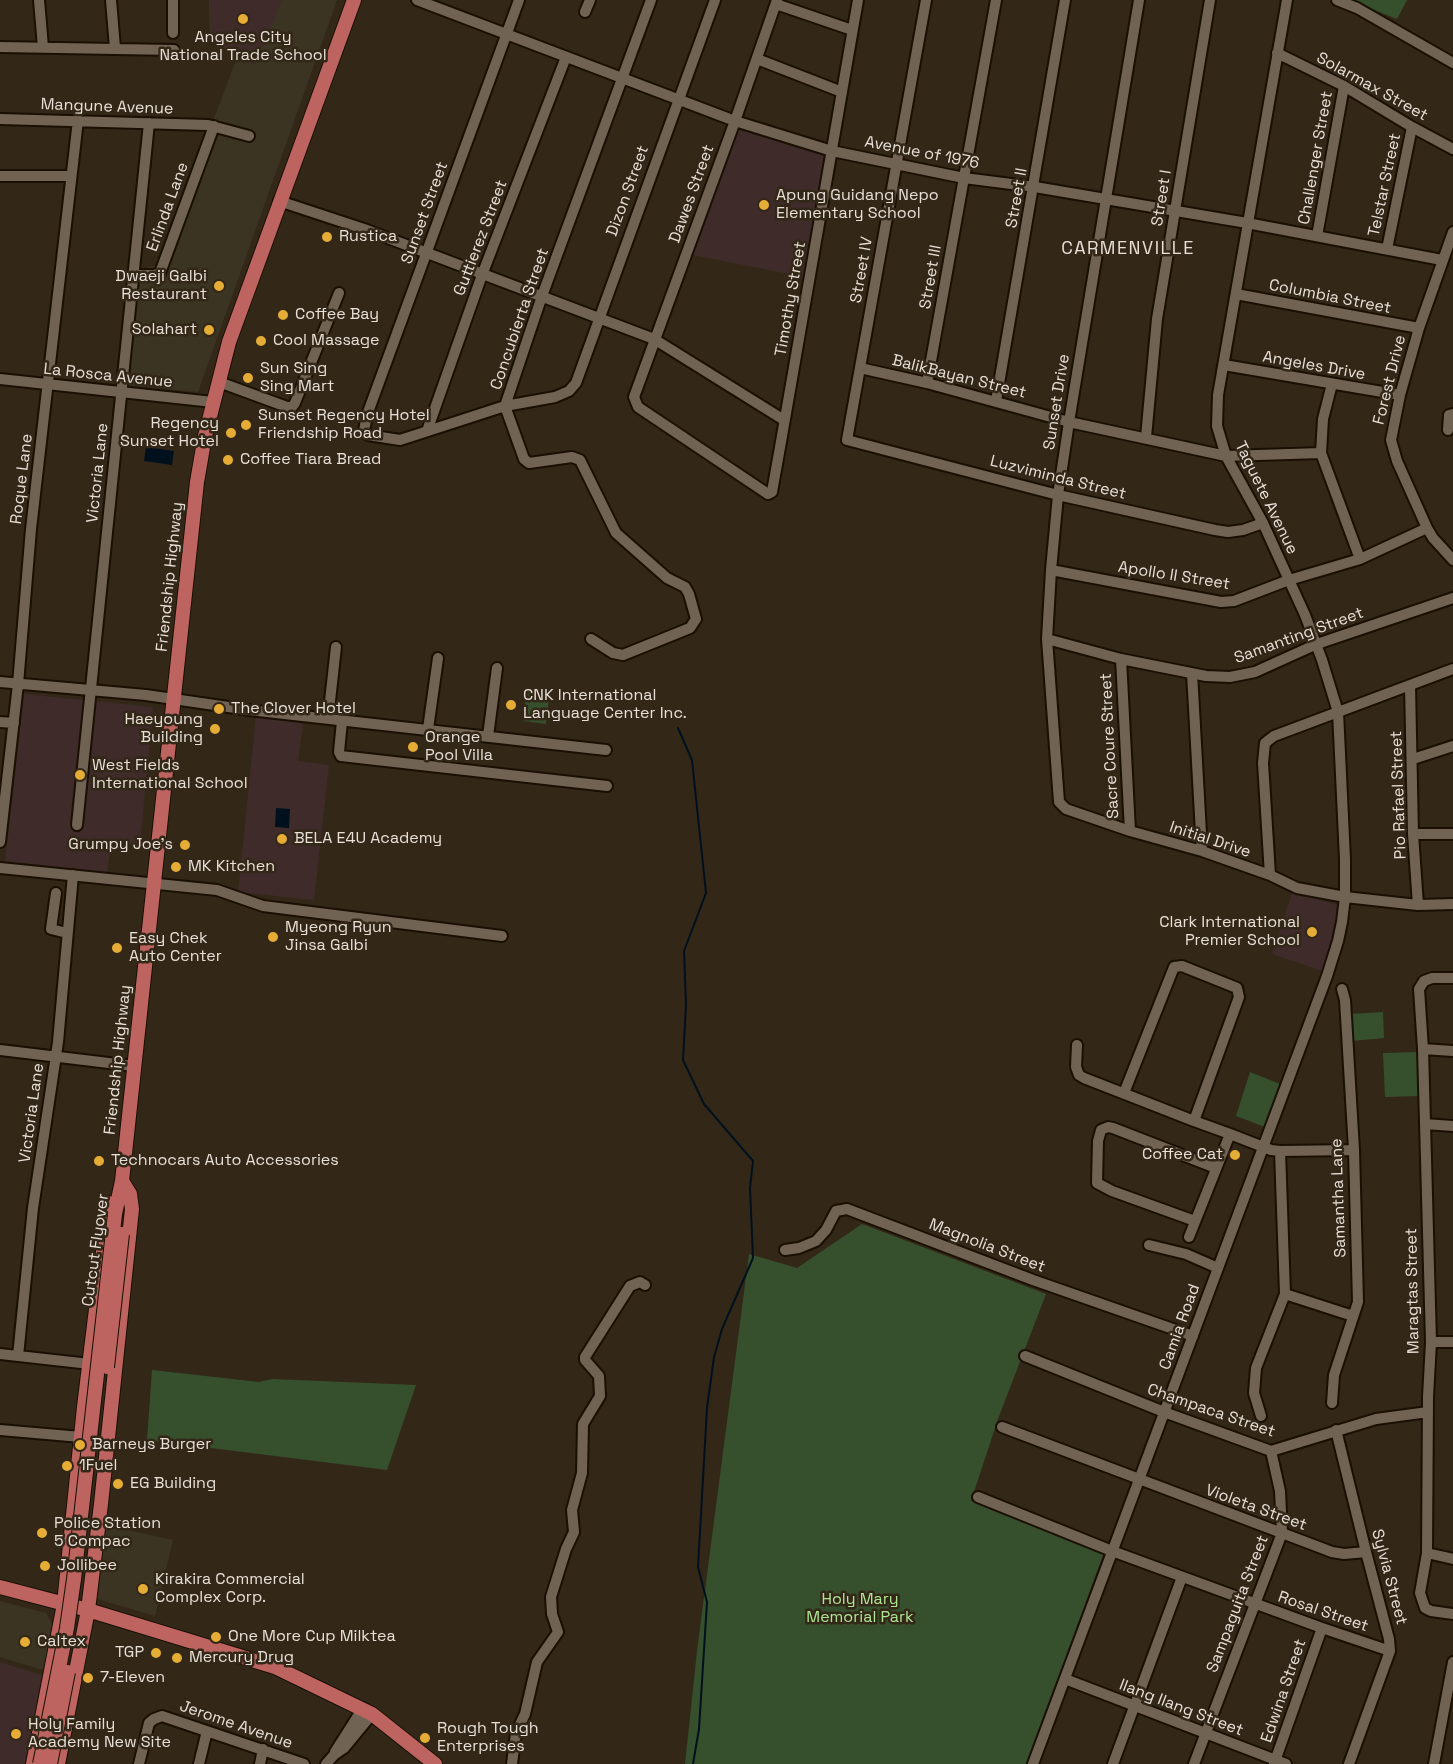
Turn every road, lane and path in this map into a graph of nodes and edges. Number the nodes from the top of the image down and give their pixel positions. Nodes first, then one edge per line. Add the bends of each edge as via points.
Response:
1 (39, 0) edge
2 (111, 0) edge
3 (173, 0) edge
4 (354, 0) edge
5 (417, 0) edge
6 (519, 0) edge
7 (590, 0) edge
8 (651, 0) edge
9 (715, 0) edge
10 (858, 0) edge
11 (926, 0) edge
12 (996, 0) edge
13 (1065, 0) edge
14 (1139, 0) edge
15 (1210, 0) edge
16 (1287, 0) edge
17 (1337, 0) edge
18 (777, 2) edge
19 (444, 5) edge
20 (585, 12) dead end
21 (852, 30) junction
22 (173, 33) dead end
23 (507, 33) junction
24 (0, 47) edge
25 (43, 47) junction
26 (115, 48) junction
27 (174, 50) dead end
28 (1277, 53) junction
29 (566, 57) junction
30 (757, 59) junction
31 (1453, 63) edge
32 (622, 77) junction
33 (1344, 86) junction
34 (842, 92) junction
35 (678, 99) junction
36 (0, 119) edge
37 (78, 120) junction
38 (735, 121) junction
39 (150, 123) junction
40 (213, 126) junction
41 (1412, 127) junction
42 (249, 135) dead end
43 (1453, 149) edge
44 (832, 151) junction
45 (896, 164) junction
46 (0, 176) edge
47 (71, 176) junction
48 (964, 178) junction
49 (1035, 187) junction
50 (1105, 199) junction
51 (279, 201) junction
52 (1175, 212) junction
53 (1247, 223) junction
54 (1453, 232) edge
55 (1317, 236) junction
56 (1388, 249) junction
57 (426, 254) junction
58 (1442, 261) junction
59 (134, 275) junction
60 (482, 275) junction
61 (339, 293) dead end
62 (1236, 294) junction
63 (542, 296) junction
64 (598, 318) junction
65 (1419, 328) junction
66 (654, 339) junction
67 (1224, 365) junction
68 (860, 368) junction
69 (0, 379) edge
70 (219, 382) junction
71 (927, 383) junction
72 (49, 384) junction
73 (1332, 384) junction
74 (121, 392) junction
75 (1400, 395) junction
76 (996, 401) junction
77 (213, 402) junction
78 (505, 406) junction
79 (1453, 414) edge
80 (784, 420) junction
81 (1068, 422) junction
82 (1448, 430) dead end
83 (427, 431) junction
84 (1146, 437) junction
85 (847, 440) joint
86 (1321, 453) junction
87 (1226, 456) junction
88 (768, 494) joint
89 (1058, 495) junction
90 (1263, 523) junction
91 (1427, 528) junction
92 (1360, 559) junction
93 (1453, 560) edge
94 (1051, 570) junction
95 (1289, 580) junction
96 (1453, 598) edge
97 (591, 639) dead end
98 (1047, 639) junction
99 (1317, 644) junction
100 (336, 647) dead end
101 (438, 658) dead end
102 (1121, 659) junction
103 (497, 668) dead end
104 (1453, 669) edge
105 (1192, 673) junction
106 (0, 682) edge
107 (18, 684) junction
108 (1410, 685) junction
109 (92, 692) junction
110 (174, 699) junction
111 (1338, 712) junction
112 (328, 719) junction
113 (342, 721) junction
114 (0, 722) edge
115 (14, 723) junction
116 (428, 729) junction
117 (488, 736) junction
118 (1453, 746) edge
119 (606, 750) dead end
120 (5, 758) edge
121 (1413, 759) junction
122 (608, 786) dead end
123 (3, 793) edge
124 (1066, 809) joint
125 (77, 825) dead end
126 (1, 828) edge
127 (1130, 831) junction
128 (1413, 834) junction
129 (1453, 834) edge
130 (0, 842) edge
131 (1202, 851) junction
132 (0, 868) edge
133 (56, 873) junction
134 (72, 875) junction
135 (1270, 875) junction
136 (153, 884) junction
137 (57, 893) junction
138 (69, 895) junction
139 (1345, 897) junction
140 (1453, 904) edge
141 (1418, 905) junction
142 (67, 933) junction
143 (502, 936) dead end
144 (1453, 978) edge
145 (1342, 989) dead end
146 (1077, 1045) dead end
147 (1423, 1049) junction
148 (0, 1050) edge
149 (1453, 1051) edge
150 (55, 1058) junction
151 (134, 1066) junction
152 (1124, 1092) junction
153 (1194, 1120) junction
154 (1425, 1124) junction
155 (1453, 1126) edge
156 (1230, 1134) junction
157 (1263, 1148) junction
158 (1354, 1150) junction
159 (1280, 1151) junction
160 (1216, 1168) junction
161 (122, 1181) junction
162 (119, 1215) junction
163 (1195, 1221) junction
164 (1189, 1237) dead end
165 (1149, 1245) dead end
166 (786, 1250) dead end
167 (1218, 1268) junction
168 (645, 1285) dead end
169 (1286, 1294) junction
170 (1353, 1316) junction
171 (1193, 1336) junction
172 (1431, 1342) junction
173 (1453, 1342) edge
174 (0, 1354) edge
175 (18, 1356) junction
176 (1024, 1356) dead end
177 (90, 1364) junction
178 (1332, 1403) dead end
179 (1164, 1412) junction
180 (1428, 1412) junction
181 (1261, 1416) dead end
182 (1002, 1427) dead end
183 (0, 1430) edge
184 (1336, 1430) junction
185 (108, 1433) junction
186 (81, 1434) junction
187 (1271, 1451) junction
188 (1138, 1480) junction
189 (978, 1497) dead end
190 (1282, 1533) junction
191 (71, 1540) junction
192 (96, 1543) junction
193 (1112, 1551) junction
194 (1366, 1552) junction
195 (1427, 1553) junction
196 (1453, 1559) edge
197 (1182, 1577) junction
198 (66, 1580) junction
199 (0, 1587) edge
200 (47, 1600) junction
201 (64, 1604) junction
202 (1254, 1604) junction
203 (88, 1610) junction
204 (1453, 1614) edge
205 (105, 1616) junction
206 (60, 1627) junction
207 (1322, 1628) junction
208 (84, 1634) junction
209 (1389, 1651) junction
210 (1453, 1662) edge
211 (1065, 1679) junction
212 (1135, 1707) junction
213 (367, 1711) junction
214 (1448, 1723) edge
215 (207, 1731) junction
216 (1206, 1734) junction
217 (263, 1749) junction
218 (330, 1760) edge
219 (1278, 1763) edge
220 (33, 1764) edge
221 (40, 1764) edge
222 (50, 1764) edge
223 (58, 1764) edge
224 (138, 1764) edge
225 (199, 1764) edge
226 (260, 1764) edge
227 (304, 1764) edge
228 (435, 1764) edge
229 (512, 1764) edge
230 (1033, 1764) edge
231 (1113, 1764) edge
232 (1194, 1764) edge
233 (1349, 1764) edge
234 (1434, 1764) edge

1 - 25 street
2 - 26 street
3 - 22 street
4 - 51 main road, Friendship Highway
5 - 19 street, Avenue of 1976
6 - 23 street, Sunset Street
7 - 20 street
8 - 32 street, Concubierta Street
9 - 35 street, Dizon Street
10 - 21 street, Timothy Street
11 - 45 street, Street IV
12 - 48 street, Street III
13 - 49 street, Street II
14 - 50 street, Sunset Drive
15 - 52 street, Street I
16 - 28 street, Taguete Avenue
17 - 31 street
18 - 21 street
18 - 30 street, Dawes Street
19 - 23 street, Avenue of 1976
21 - 34 street, Timothy Street
23 - 29 street, Avenue of 1976
23 - 57 street, Sunset Street
24 - 25 street
25 - 26 street
26 - 27 street
28 - 33 street, Solarmax Street
28 - 53 street, Taguete Avenue
29 - 32 street, Avenue of 1976
29 - 60 street, Guttierez Street
30 - 34 street
30 - 38 street, Dawes Street
32 - 35 street, Avenue of 1976
32 - 63 street, Concubierta Street
33 - 41 street, Solarmax Street
33 - 55 street, Challenger Street
34 - 44 street, Timothy Street
35 - 38 street, Avenue of 1976
35 - 64 street, Dizon Street
36 - 37 street, Mangune Avenue
37 - 39 street, Mangune Avenue
37 - 47 street, Roque Lane
38 - 44 street, Avenue of 1976
38 - 66 street, Dawes Street
39 - 40 street, Mangune Avenue
39 - 59 street, Victoria Lane
40 - 42 street, Mangune Avenue
40 - 59 street, Erlinda Lane via 160,273
41 - 43 street, Solarmax Street
41 - 56 street, Telstar Street
44 - 45 street, Avenue of 1976
44 - 80 street, Timothy Street
45 - 48 street, Avenue of 1976
45 - 68 street, Street IV
46 - 47 street
47 - 72 street, Roque Lane
48 - 49 street, Avenue of 1976
48 - 71 street, Street III
49 - 50 street, Avenue of 1976
49 - 76 street, Street II
50 - 52 street, Avenue of 1976
50 - 81 street, Sunset Drive
51 - 57 street
51 - 70 main road, Friendship Highway via 229,342
52 - 53 street, Avenue of 1976
52 - 84 street, Street I via 1157,319
53 - 55 street, Avenue of 1976
53 - 62 street, Taguete Avenue
54 - 58 street, Forest Drive
55 - 56 street, Avenue of 1976
56 - 58 street, Avenue of 1976
57 - 60 street
57 - 83 street, Sunset Street via 364,431 400,440
58 - 65 street, Forest Drive
59 - 74 street, Victoria Lane
60 - 63 street
60 - 83 street, Guttierez Street
61 - 70 street via 292,407
62 - 65 street, Columbia Street
62 - 67 street, Taguete Avenue
63 - 64 street
63 - 78 street, Concubierta Street
64 - 66 street
64 - 78 street, Dizon Street via 576,383 569,391
65 - 75 street, Forest Drive
66 - 80 street
66 - 88 street, Dawes Street via 634,397 638,407
67 - 73 street, Angeles Drive
67 - 87 street, Taguete Avenue via 1217,426
68 - 71 street, BalikBayan Street
68 - 85 street, Street IV
69 - 72 street, La Rosca Avenue
70 - 77 main road, Friendship Highway
71 - 76 street, BalikBayan Street
72 - 74 street, La Rosca Avenue
72 - 107 street, Roque Lane via 31,529
73 - 75 street, Angeles Drive
73 - 86 street via 1323,419
74 - 77 street, La Rosca Avenue
74 - 109 street, Victoria Lane
75 - 91 street, Forest Drive via 1390,440
76 - 81 street, BalikBayan Street
77 - 110 main road, Friendship Highway via 197,482
78 - 83 street
78 - 97 street, Concubierta Street via 524,459 530,463 572,457 580,460 616,533 689,594 694,624 653,645 623,655
79 - 82 street via 1449,416
80 - 88 street, Timothy Street
81 - 84 street, BalikBayan Street
81 - 89 street, Sunset Drive
84 - 87 street, BalikBayan Street
85 - 89 street, Luzviminda Street
86 - 87 street, BalikBayan Street
86 - 92 street
87 - 90 street, Taguete Avenue
89 - 90 street, Luzviminda Street via 1228,532
89 - 94 street, Sunset Drive
90 - 95 street, Taguete Avenue
91 - 92 street, Apollo II Street
91 - 93 street, Forest Drive
92 - 95 street, Apollo II Street
94 - 95 street, Apollo II Street via 1221,602 1234,601
94 - 98 street, Sunset Drive
95 - 99 street, Taguete Avenue
96 - 99 street, Samanting Street
98 - 102 street, Samanting Street
98 - 124 street, Sunset Drive via 1059,802
99 - 105 street, Samanting Street via 1255,672 1230,677
99 - 111 street, Taguete Avenue
100 - 112 street
101 - 116 street
102 - 105 street, Samanting Street
102 - 127 street, Sacre Coure Street
103 - 117 street
104 - 108 street
105 - 131 street
106 - 107 street
107 - 109 street
107 - 115 street, Roque Lane
108 - 111 street
108 - 121 street, Pio Rafael Street
109 - 110 street
109 - 125 street, Victoria Lane
110 - 112 street
110 - 136 main road, Friendship Highway
111 - 135 street via 1265,743
111 - 139 street, Taguete Avenue
112 - 113 street
113 - 116 street
113 - 122 street via 341,756
114 - 115 street
115 - 120 street, Roque Lane
116 - 117 street
117 - 119 street
118 - 121 street
120 - 123 street, Roque Lane
121 - 128 street, Pio Rafael Street
123 - 126 street, Roque Lane
124 - 127 street, Initial Drive
126 - 130 street, Roque Lane
127 - 131 street, Initial Drive
128 - 129 street
128 - 141 street, Pio Rafael Street
131 - 135 street, Initial Drive
132 - 133 street
133 - 134 street
133 - 137 street
134 - 136 street
134 - 138 street, Victoria Lane
135 - 139 street, Initial Drive via 1298,888
136 - 143 street via 224,891 263,906
136 - 151 main road, Friendship Highway
137 - 138 street
137 - 142 street via 51,929
138 - 142 street, Victoria Lane
139 - 141 street, Initial Drive
139 - 157 street, Camia Road via 1333,958
140 - 141 street, Initial Drive
142 - 150 street, Victoria Lane
144 - 147 street, Maragtas Street via 1432,978 1419,989
145 - 158 street, Samantha Lane
146 - 152 street via 1079,1075
147 - 149 street
147 - 154 street, Maragtas Street
148 - 150 street
150 - 151 street
150 - 175 street, Victoria Lane via 33,1208
151 - 161 main road, Friendship Highway
152 - 153 street
152 - 153 street via 1174,967 1182,966 1233,986 1240,994
153 - 156 street
154 - 155 street
154 - 172 street, Maragtas Street
156 - 157 street
156 - 160 street
157 - 159 street
157 - 167 street, Camia Road
158 - 159 street
158 - 170 street, Samantha Lane via 1358,1302
159 - 169 street
160 - 163 street
160 - 163 street via 1113,1128 1101,1130 1097,1183
161 - 162 main road, Cutcut Flyover
161 - 177 main road, Friendship Highway via 108,1208
161 - 185 main road, Friendship Highway via 130,1194 132,1209
162 - 221 main road, Cutcut Flyover, bridge via 67,1628
162 - 222 main road, Cutcut Flyover, bridge via 83,1579
163 - 164 street
165 - 167 street via 1186,1254
166 - 171 street, Magnolia Street via 816,1241 836,1211 847,1209
167 - 171 street, Camia Road
168 - 229 street via 640,1282 630,1286 585,1357 598,1376 600,1396 583,1424 582,1473 572,1510 574,1532 551,1597 558,1632 537,1662 525,1714 516,1733
169 - 170 street
169 - 181 street via 1256,1368 1254,1393
170 - 178 street, Samantha Lane via 1334,1375
171 - 179 street, Camia Road
172 - 173 street
172 - 180 street, Maragtas Street
174 - 175 street
175 - 177 street
176 - 179 street, Champaca Street
177 - 186 main road, Friendship Highway
179 - 187 street, Champaca Street
179 - 188 street, Camia Road
180 - 184 street, Champaca Street via 1376,1419
180 - 195 street, Maragtas Street
182 - 188 street, Violeta Street
183 - 186 street
184 - 187 street, Champaca Street
184 - 194 street, Sylvia Street
185 - 186 main road via 102,1426 92,1425
185 - 192 main road, Friendship Highway
186 - 191 main road, Friendship Highway
187 - 190 street, Sampaguita Street via 1280,1491
188 - 190 street, Violeta Street
188 - 193 street, Camia Road
189 - 193 street, Rosal Street
190 - 194 street, Violeta Street via 1332,1552
190 - 202 street, Sampaguita Street
191 - 192 main road via 80,1547
191 - 198 main road, Friendship Highway
192 - 203 main road, Friendship Highway
193 - 197 street, Rosal Street
193 - 211 street, Camia Road
194 - 209 street, Sylvia Street
195 - 196 street
195 - 204 street, Maragtas Street via 1420,1593 1425,1608
197 - 202 street, Rosal Street
197 - 212 street
198 - 200 main road via 60,1591
198 - 201 main road, Friendship Highway
199 - 200 main road
200 - 201 main road
200 - 206 main road
201 - 203 main road
201 - 206 main road, Friendship Highway
202 - 207 street, Rosal Street
202 - 216 street, Sampaguita Street
203 - 205 main road
203 - 208 main road, Friendship Highway
205 - 208 main road
205 - 213 main road via 275,1667
206 - 220 main road, Friendship Highway
207 - 209 street, Rosal Street
207 - 219 street, Edwina Street
208 - 223 main road, Friendship Highway
209 - 233 street, Sylvia Street
210 - 214 street
211 - 212 street, Ilang Ilang Street
211 - 230 street, Camia Road
212 - 216 street, Ilang Ilang Street
212 - 231 street
213 - 218 street
213 - 228 main road
214 - 234 street
215 - 217 street, Jerome Avenue
215 - 224 street, Jerome Avenue via 158,1717 149,1723
215 - 225 street
216 - 219 street, Ilang Ilang Street
216 - 232 street, Sampaguita Street
217 - 226 street
217 - 227 street, Jerome Avenue

